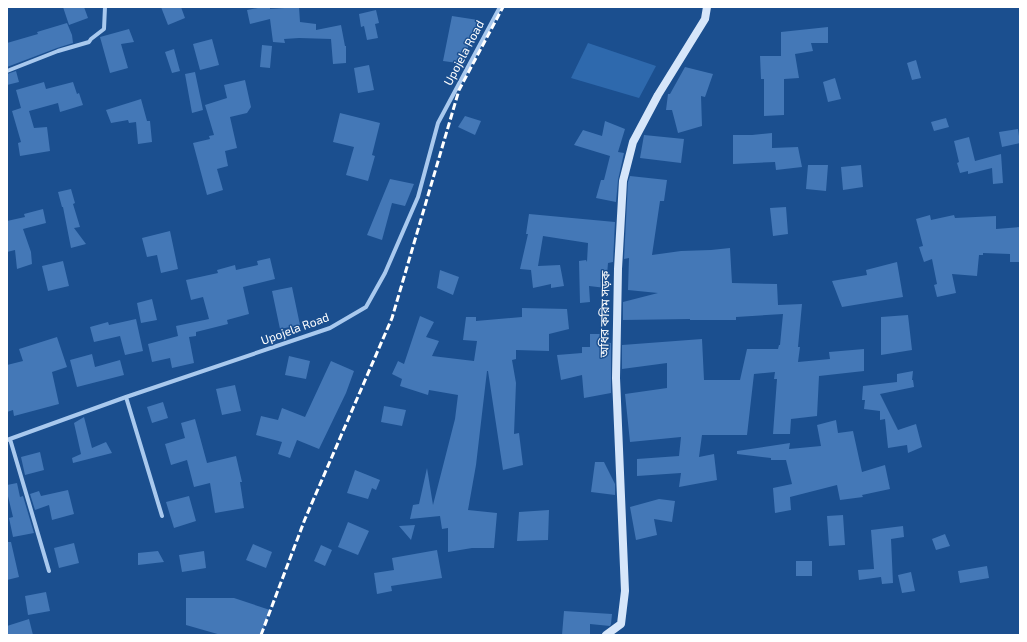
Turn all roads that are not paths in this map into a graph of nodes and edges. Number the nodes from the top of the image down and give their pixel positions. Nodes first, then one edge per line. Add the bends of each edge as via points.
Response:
1 (105, 7) edge
2 (500, 7) edge
3 (707, 7) edge
4 (7, 71) edge
5 (126, 397) junction
6 (9, 440) edge
7 (162, 516) dead end
8 (50, 571) dead end
9 (606, 635) edge

1 - 4 street via 104,29 89,42
2 - 5 street, Upojela Road via 438,123 418,197 385,273 366,307 330,328
3 - 9 main road, অধির করিম সড়ক via 706,18 658,95 633,142 623,181 616,378 625,591 621,624
5 - 6 street, Upojela Road
5 - 7 street
6 - 8 street

